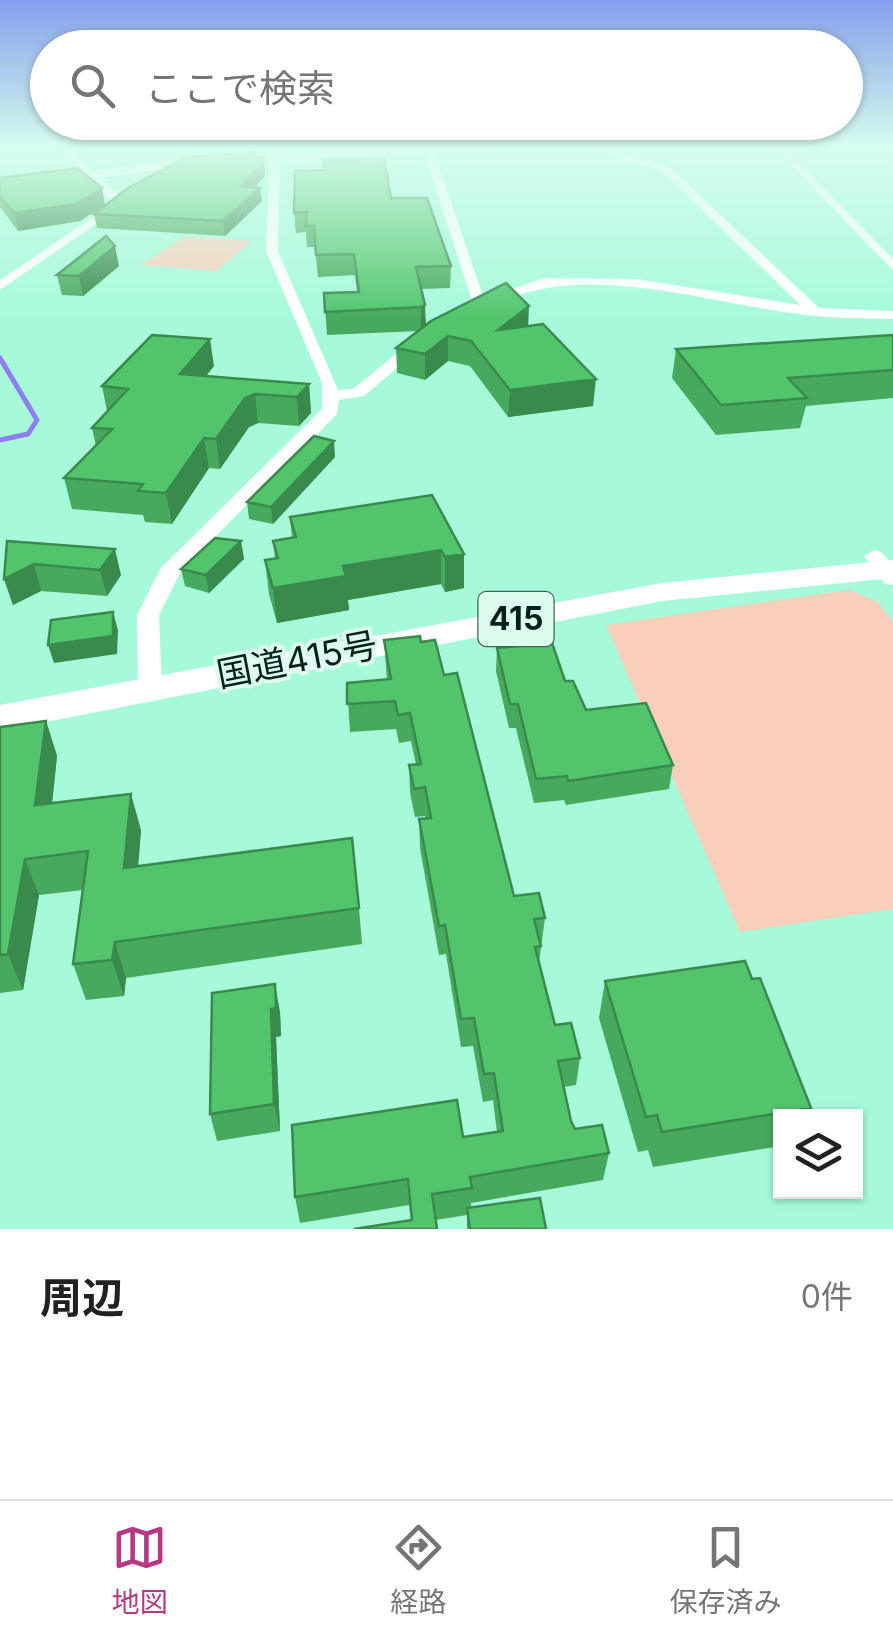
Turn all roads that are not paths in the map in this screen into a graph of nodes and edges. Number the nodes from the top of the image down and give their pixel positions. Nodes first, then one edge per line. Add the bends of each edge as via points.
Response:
1 (120, 203) edge
2 (273, 203) edge
3 (443, 203) edge
4 (702, 203) edge
5 (832, 203) edge
6 (893, 266) edge
7 (0, 286) edge
8 (815, 312) junction
9 (893, 315) edge
10 (438, 330) edge
11 (334, 396) junction
12 (888, 566) edge
13 (150, 680) junction
14 (0, 700) edge
15 (0, 718) edge

1 - 7 street
2 - 11 street via 272,251
3 - 8 street via 473,311 543,282 609,282
4 - 8 street
5 - 6 street
8 - 9 street
10 - 11 street via 358,393
11 - 13 street via 320,422 172,568 148,615
12 - 13 highway, 国道415号 / 415 via 662,592
13 - 14 highway, 国道415号 / 415
13 - 15 highway, 国道415号 / 415

